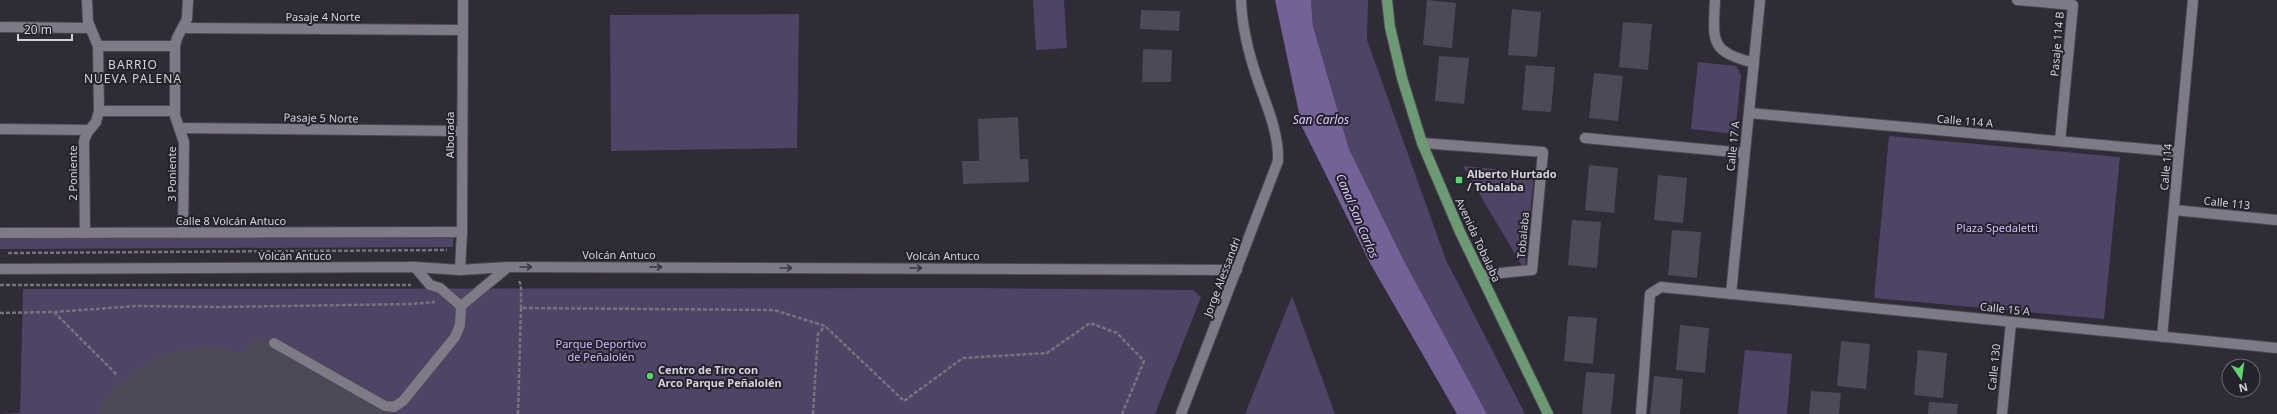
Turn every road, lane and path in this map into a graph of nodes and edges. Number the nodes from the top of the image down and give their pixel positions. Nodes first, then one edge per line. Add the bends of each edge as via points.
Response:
1 (87, 0) edge
2 (188, 0) edge
3 (462, 0) edge
4 (1241, 0) edge
5 (1387, 0) edge
6 (1715, 0) edge
7 (1760, 0) edge
8 (2017, 0) edge
9 (2193, 0) edge
10 (0, 27) edge
11 (90, 28) junction
12 (183, 28) junction
13 (462, 30) junction
14 (98, 46) junction
15 (175, 46) junction
16 (1754, 63) junction
17 (174, 110) junction
18 (99, 111) junction
19 (1748, 113) junction
20 (179, 128) junction
21 (0, 129) edge
22 (89, 130) junction
23 (462, 132) junction
24 (1585, 138) dead end
25 (2060, 141) junction
26 (1422, 143) junction
27 (2179, 152) junction
28 (1744, 153) junction
29 (2174, 210) junction
30 (2277, 220) edge
31 (462, 232) junction
32 (0, 233) edge
33 (85, 233) junction
34 (183, 233) junction
35 (462, 250) junction
36 (0, 253) edge
37 (415, 267) junction
38 (508, 267) junction
39 (0, 268) edge
40 (460, 270) junction
41 (1237, 270) junction
42 (1482, 275) junction
43 (0, 285) edge
44 (430, 285) junction
45 (1731, 294) junction
46 (457, 303) junction
47 (520, 308) junction
48 (54, 312) junction
49 (0, 314) edge
50 (2011, 322) junction
51 (825, 326) junction
52 (2162, 337) junction
53 (274, 343) dead end
54 (2277, 348) edge
55 (118, 376) dead end
56 (518, 414) edge
57 (813, 414) edge
58 (1122, 414) edge
59 (1181, 414) edge
60 (1548, 414) edge
61 (1641, 414) edge
62 (2002, 414) edge

1 - 11 street, 2 Poniente
2 - 12 street, 3 Poniente via 187,19
3 - 13 street, Alborada
4 - 41 street, Jorge Alessandri via 1250,56 1275,130 1278,161
5 - 26 main road, Avenida Tobalaba via 1390,28
6 - 16 street via 1715,41 1723,53
7 - 16 street, Calle 17 A
8 - 25 street, Pasaje 114 B via 2073,5
9 - 27 street, Calle 114
10 - 11 street
11 - 14 street, 2 Poniente
12 - 13 street, Pasaje 4 Norte
12 - 15 street, 3 Poniente
13 - 23 street, Alborada
14 - 15 street
14 - 18 street, 2 Poniente
15 - 17 street, 3 Poniente
16 - 19 street, Calle 17 A
17 - 18 street
17 - 20 street, 3 Poniente
18 - 22 street, 2 Poniente via 96,122
19 - 25 street, Calle 114 A
19 - 28 street, Calle 17 A
20 - 23 street, Pasaje 5 Norte
20 - 34 street, 3 Poniente via 184,142
21 - 22 street
22 - 33 street, 2 Poniente via 84,146
23 - 31 street, Alborada
24 - 28 street
25 - 27 street, Calle 114 A
26 - 42 main road, Avenida Tobalaba via 1460,232
26 - 42 street, Tobalaba via 1543,152 1532,270
27 - 29 street, Calle 114
28 - 45 street, Calle 17 A
29 - 30 street, Calle 113
29 - 52 street, Calle 114
31 - 34 street, Calle 8 Volcán Antuco
31 - 35 street, Alborada
32 - 33 street, Calle 8 Volcán Antuco
33 - 34 street, Calle 8 Volcán Antuco
35 - 36 path
35 - 40 street, Alborada
37 - 39 street, Volcán Antuco
37 - 40 street, Volcán Antuco
37 - 44 street
38 - 40 street, Volcán Antuco
38 -> 41 street, Volcán Antuco
38 - 46 street
38 - 47 path via 521,285
41 - 59 street, Jorge Alessandri
42 - 60 main road, Avenida Tobalaba
43 - 44 path
44 - 46 street via 440,288
45 - 50 street, Calle 15 A
45 - 61 street, Calle 15 A via 1661,287 1650,294
46 - 48 path via 137,306
46 - 53 street via 460,325 455,337 403,401 394,408 385,406
47 - 51 path via 774,310
47 - 56 path
48 - 49 path
48 - 55 path
50 - 52 street, Calle 15 A
50 - 62 street, Calle 130
51 - 57 path via 818,334
51 - 58 path via 904,401 962,358 1047,353 1090,323 1117,333 1144,361
52 - 54 street, Calle 15 A

